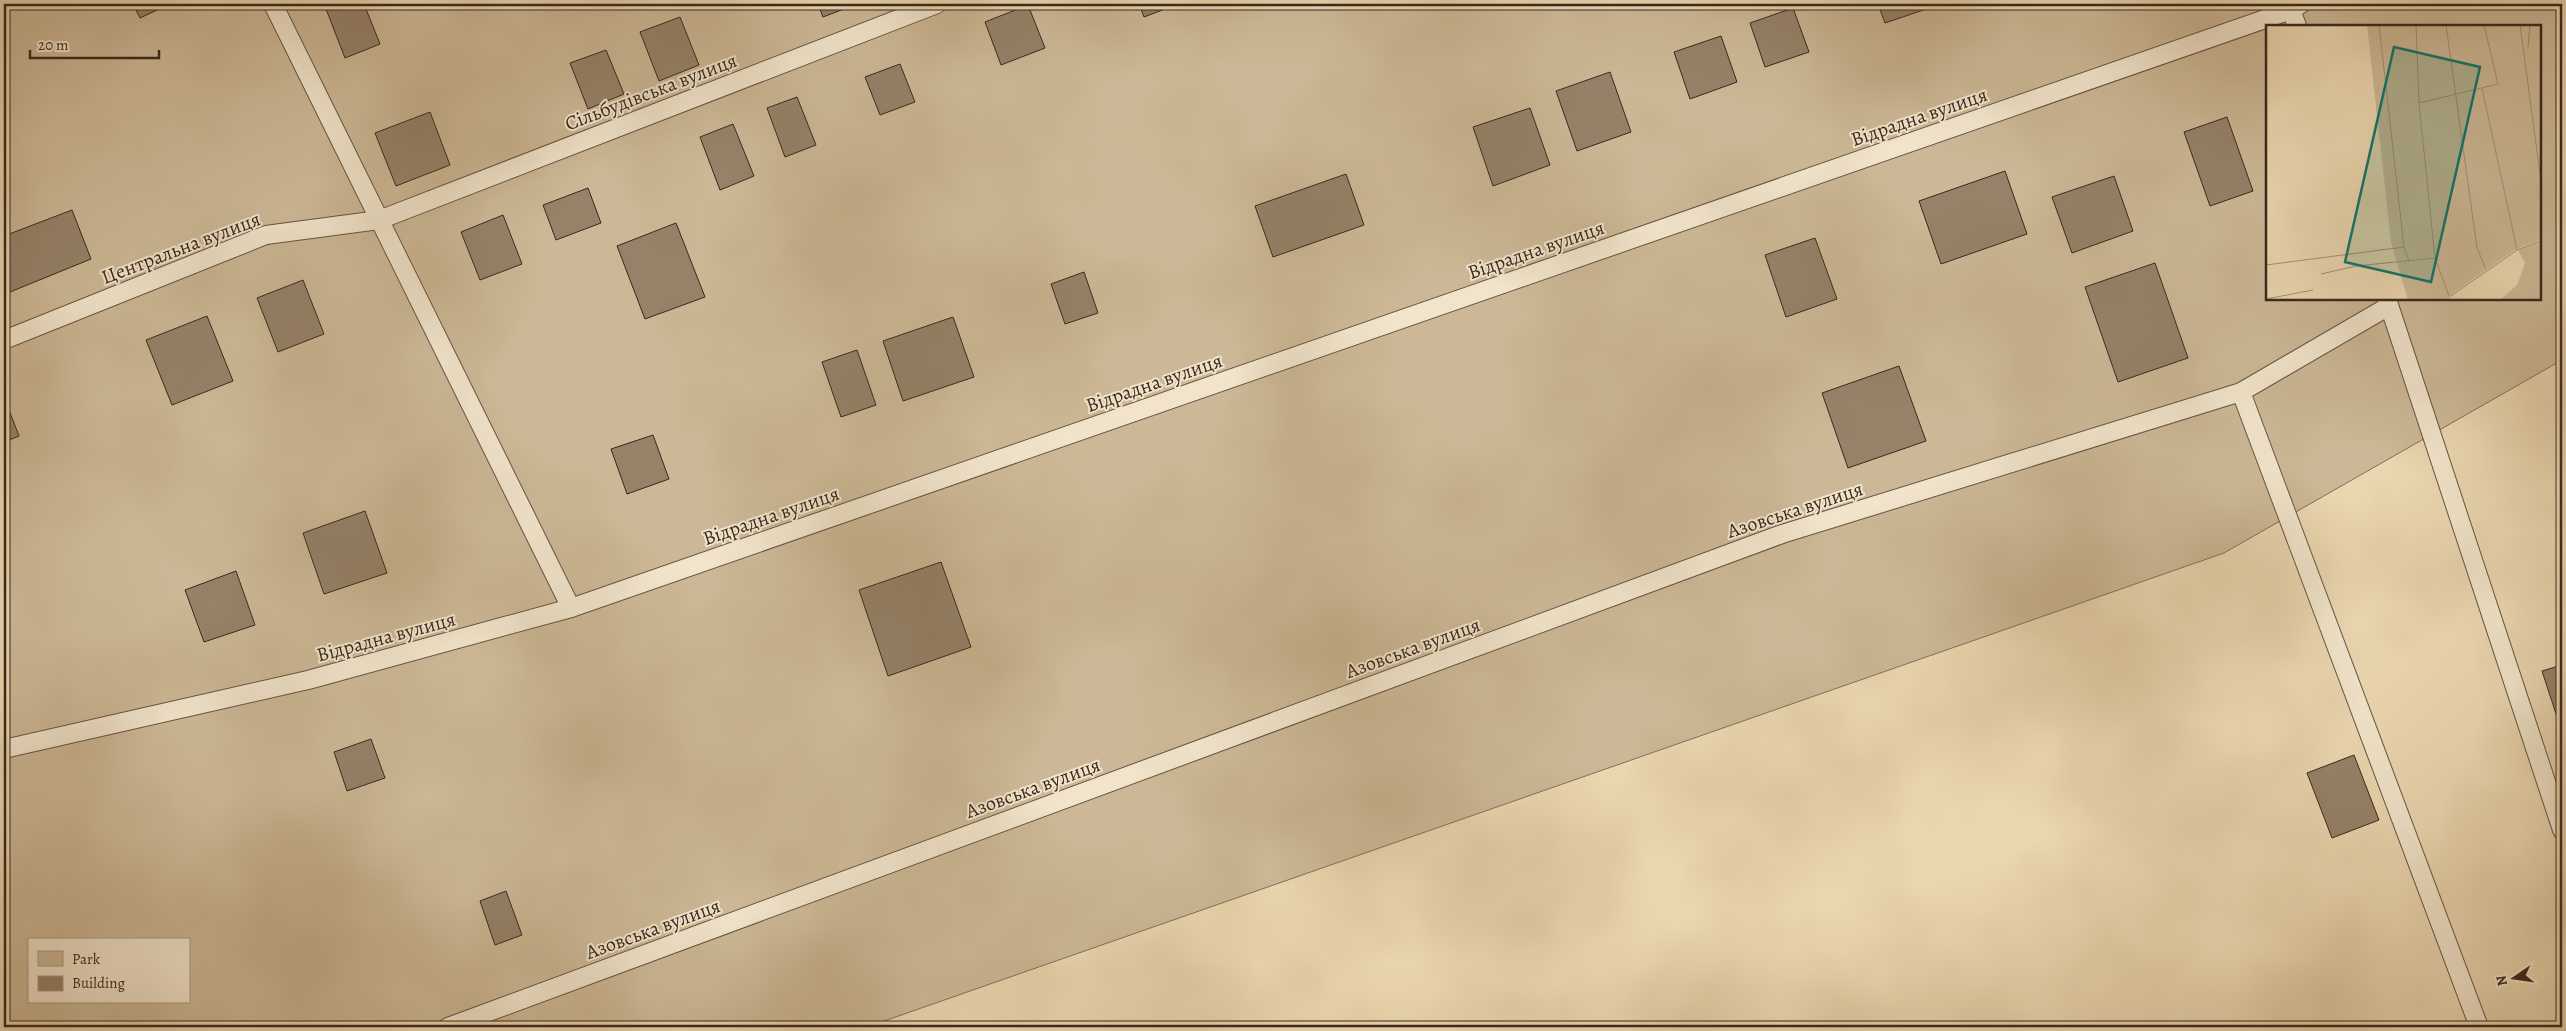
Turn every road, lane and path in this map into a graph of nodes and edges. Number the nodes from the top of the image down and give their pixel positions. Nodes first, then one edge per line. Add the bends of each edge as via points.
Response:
1 (273, 4) edge
2 (937, 4) edge
3 (2296, 13) edge
4 (379, 220) junction
5 (2388, 302) edge
6 (4, 340) edge
7 (2241, 392) junction
8 (570, 608) junction
9 (4, 749) edge
10 (2562, 830) edge
11 (448, 1027) edge
12 (2479, 1027) edge

1 - 4 lane
2 - 4 lane, Сільбудівська вулиця
3 - 8 lane, Відрадна вулиця
4 - 6 lane, Центральна вулиця via 266,235
4 - 8 lane
5 - 7 lane, Азовська вулиця
5 - 10 lane
7 - 11 lane, Азовська вулиця via 1782,534
7 - 12 lane
8 - 9 lane, Відрадна вулиця via 308,680

